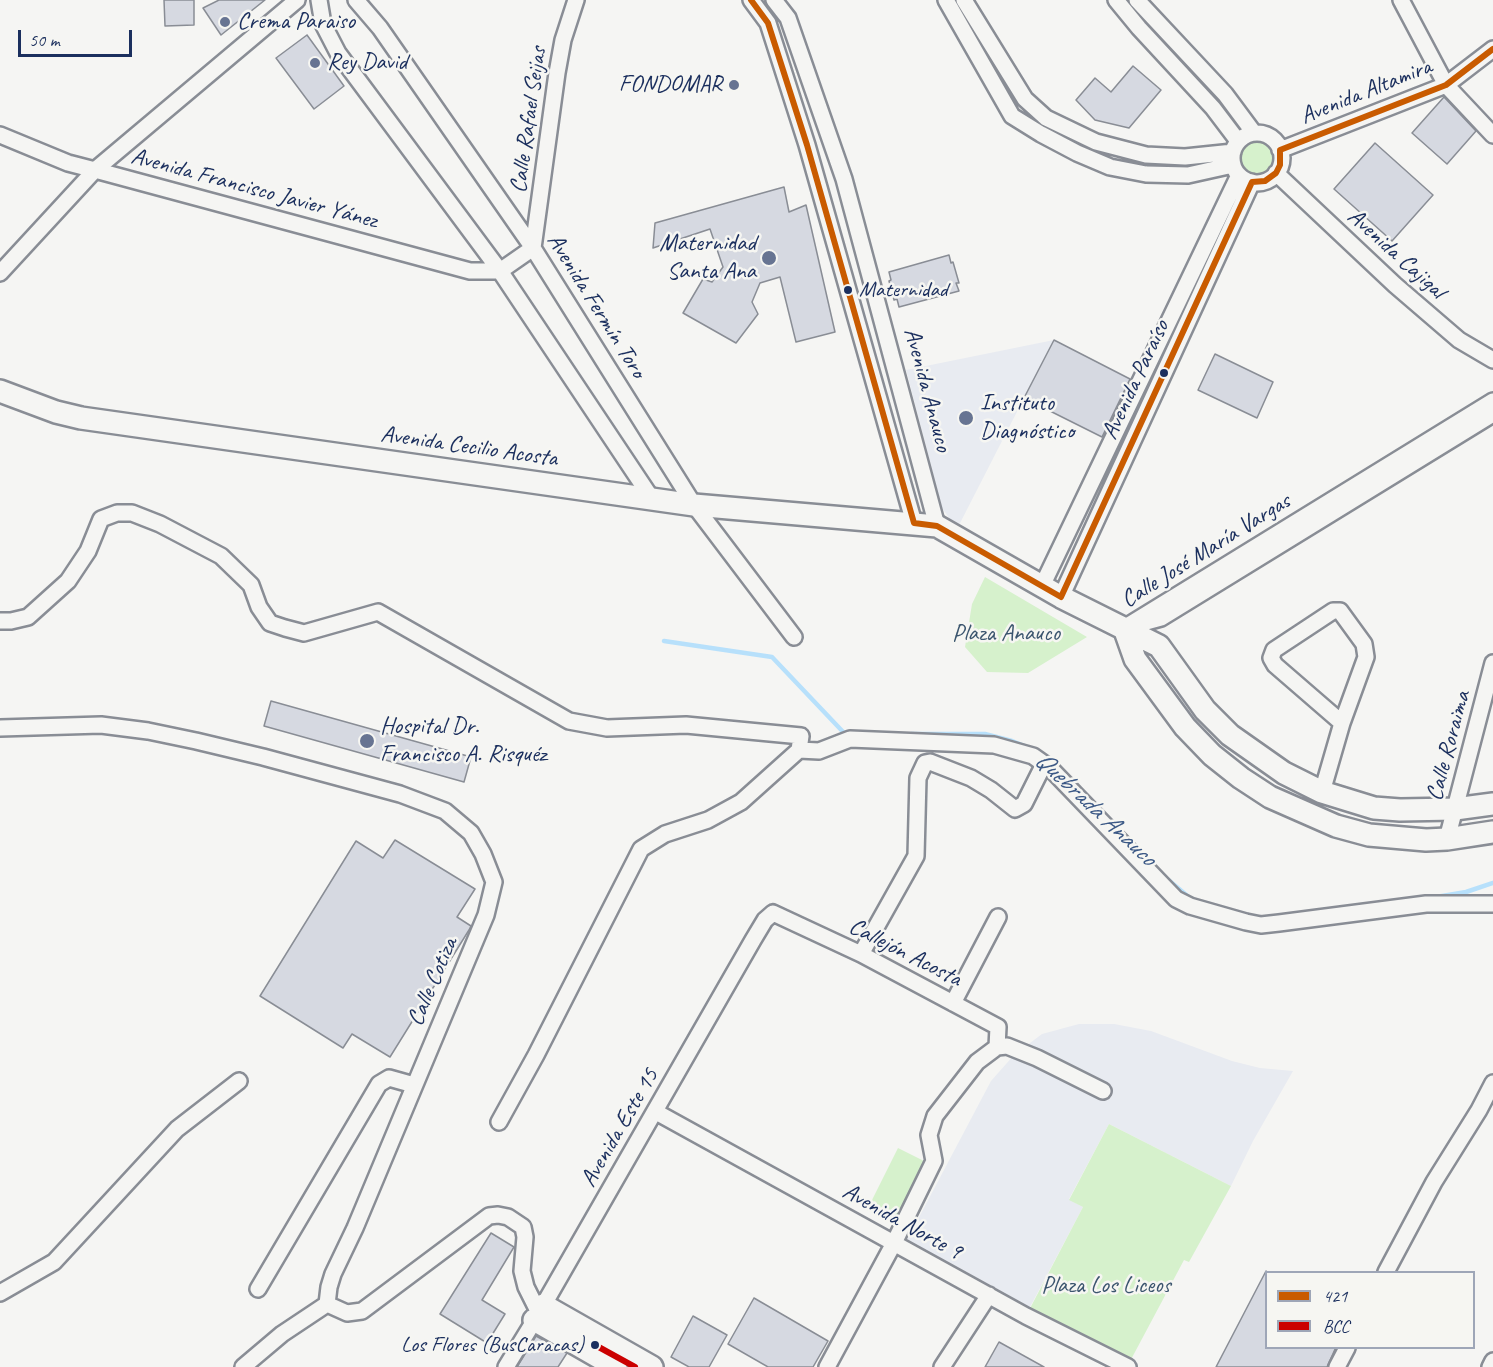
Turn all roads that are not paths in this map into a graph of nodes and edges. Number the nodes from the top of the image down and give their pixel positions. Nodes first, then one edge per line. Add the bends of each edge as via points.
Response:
1 (297, 0) edge
2 (319, 0) edge
3 (356, 0) edge
4 (576, 0) edge
5 (751, 0) edge
6 (774, 0) edge
7 (946, 0) edge
8 (964, 0) edge
9 (1116, 0) edge
10 (1137, 0) edge
11 (1401, 0) edge
12 (1493, 49) edge
13 (1446, 85) junction
14 (1254, 133) junction
15 (0, 135) edge
16 (1493, 135) edge
17 (1281, 150) junction
18 (1239, 163) junction
19 (95, 170) junction
20 (1276, 173) junction
21 (844, 179) junction
22 (819, 187) junction
23 (533, 248) junction
24 (500, 271) junction
25 (0, 273) edge
26 (1493, 360) edge
27 (0, 391) edge
28 (1493, 401) edge
29 (1493, 414) edge
30 (652, 499) junction
31 (694, 505) junction
32 (1333, 506) junction
33 (914, 523) junction
34 (937, 526) junction
35 (1042, 586) junction
36 (1061, 597) junction
37 (0, 621) edge
38 (1124, 628) junction
39 (794, 637) dead end
40 (1493, 663) edge
41 (1342, 723) junction
42 (0, 728) edge
43 (799, 750) junction
44 (1044, 764) junction
45 (1322, 792) junction
46 (1493, 804) edge
47 (1455, 809) junction
48 (1493, 832) edge
49 (1447, 839) junction
50 (1493, 904) edge
51 (773, 913) joint
52 (998, 917) dead end
53 (861, 954) junction
54 (953, 1003) junction
55 (997, 1047) junction
56 (239, 1080) dead end
57 (1493, 1083) edge
58 (414, 1085) junction
59 (1102, 1091) dead end
60 (656, 1112) junction
61 (499, 1122) dead end
62 (894, 1243) junction
63 (1387, 1271) edge
64 (258, 1289) dead end
65 (0, 1293) edge
66 (989, 1295) junction
67 (327, 1304) junction
68 (539, 1313) junction
69 (1346, 1349) edge
70 (1493, 1361) edge
71 (243, 1367) edge
72 (506, 1367) edge
73 (616, 1367) edge
74 (652, 1367) edge
75 (827, 1367) edge
76 (942, 1367) edge
77 (1128, 1367) edge
78 (1337, 1367) edge
79 (1490, 1367) edge

1 - 19 street
2 - 24 street via 323,24 338,53
3 - 23 street, Avenida Fermín Toro via 380,28
4 - 23 street, Calle Rafael Seijas via 557,73
5 - 22 street, Avenida Anauco via 768,23
6 - 21 street, Avenida Anauco via 788,18
7 - 18 street via 1012,116 1041,134 1110,167 1146,174 1188,175
8 - 18 street via 1025,99 1046,118 1096,142 1146,155
9 - 18 street via 1214,108
10 - 14 street via 1225,94
11 - 13 street
12 - 13 street, Avenida Altamira
13 - 16 street
13 - 17 street, Avenida Altamira
14 - 17 street via 1269,136
14 - 18 street
15 - 19 street, Avenida Francisco Javier Yánez
17 - 20 street
18 - 20 street via 1265,181
18 - 35 street, Avenida Paraíso
18 - 36 street, Avenida Paraíso
19 - 24 street, Avenida Francisco Javier Yánez via 470,271
19 - 25 street
20 - 26 street, Avenida Cajigal via 1435,320
21 - 22 street
21 - 34 street, Avenida Anauco
22 - 33 street, Avenida Anauco
23 - 24 street
23 - 31 street, Avenida Fermín Toro
24 - 30 street
27 - 30 main road, Avenida Cecilio Acosta via 81,418
28 - 32 street, Calle José María Vargas
29 - 32 street, Calle José María Vargas
30 - 31 main road, Avenida Cecilio Acosta
31 - 33 main road, Avenida Cecilio Acosta
31 - 39 street, Avenida Fermín Toro
32 - 38 street, Calle José María Vargas
33 - 34 main road, Avenida Cecilio Acosta
34 - 35 main road
35 - 36 main road
36 - 38 main road
37 - 43 street via 28,617 68,581 88,550 101,519 132,513 221,556 251,585 270,623 304,633 378,612 568,721 607,728 686,725 775,732 801,736
38 - 45 main road via 1159,646 1205,710 1230,735 1284,773
38 - 49 main road via 1135,659 1185,727 1240,778 1270,797 1336,826 1369,835
40 - 47 street, Calle Roraima
41 - 41 street via 1271,658 1274,651 1333,611 1340,611 1364,644 1366,657
41 - 45 street
42 - 58 street, Calle Cotiza via 101,725 207,744 400,794 445,811 471,833 494,882 486,915
43 - 44 street via 819,751 850,739 976,744 1016,750
43 - 61 street via 741,802 708,820 665,834 641,849
44 - 50 street via 1165,890 1190,906 1262,925 1426,904
44 - 53 street via 1024,804 1015,809 971,778 925,763 918,778 916,856
45 - 47 main road via 1374,808
46 - 47 main road
47 - 49 street, Calle Roraima
48 - 49 main road
51 - 53 street, Callejón Acosta
51 - 60 street, Avenida Este 15 via 753,940
52 - 54 street
53 - 54 street, Callejón Acosta
54 - 55 street, Callejón Acosta via 998,1027
55 - 59 street via 1007,1046 1036,1058
55 - 62 street via 977,1062 935,1116 929,1135 934,1161
56 - 65 street via 177,1129 54,1262
57 - 63 street
58 - 64 street via 389,1078 379,1084
58 - 67 street, Calle Cotiza via 333,1274
60 - 62 street, Avenida Norte 9
60 - 68 street, Avenida Este 15
62 - 66 street, Avenida Norte 9
62 - 75 street
66 - 76 street
66 - 77 street, Avenida Norte 9
67 - 68 street via 347,1313 362,1311 489,1216 498,1215 523,1227 522,1271
67 - 71 street
68 - 72 street, Avenida Este 15
68 - 73 main road
68 - 74 main road
69 - 78 street
70 - 79 street

